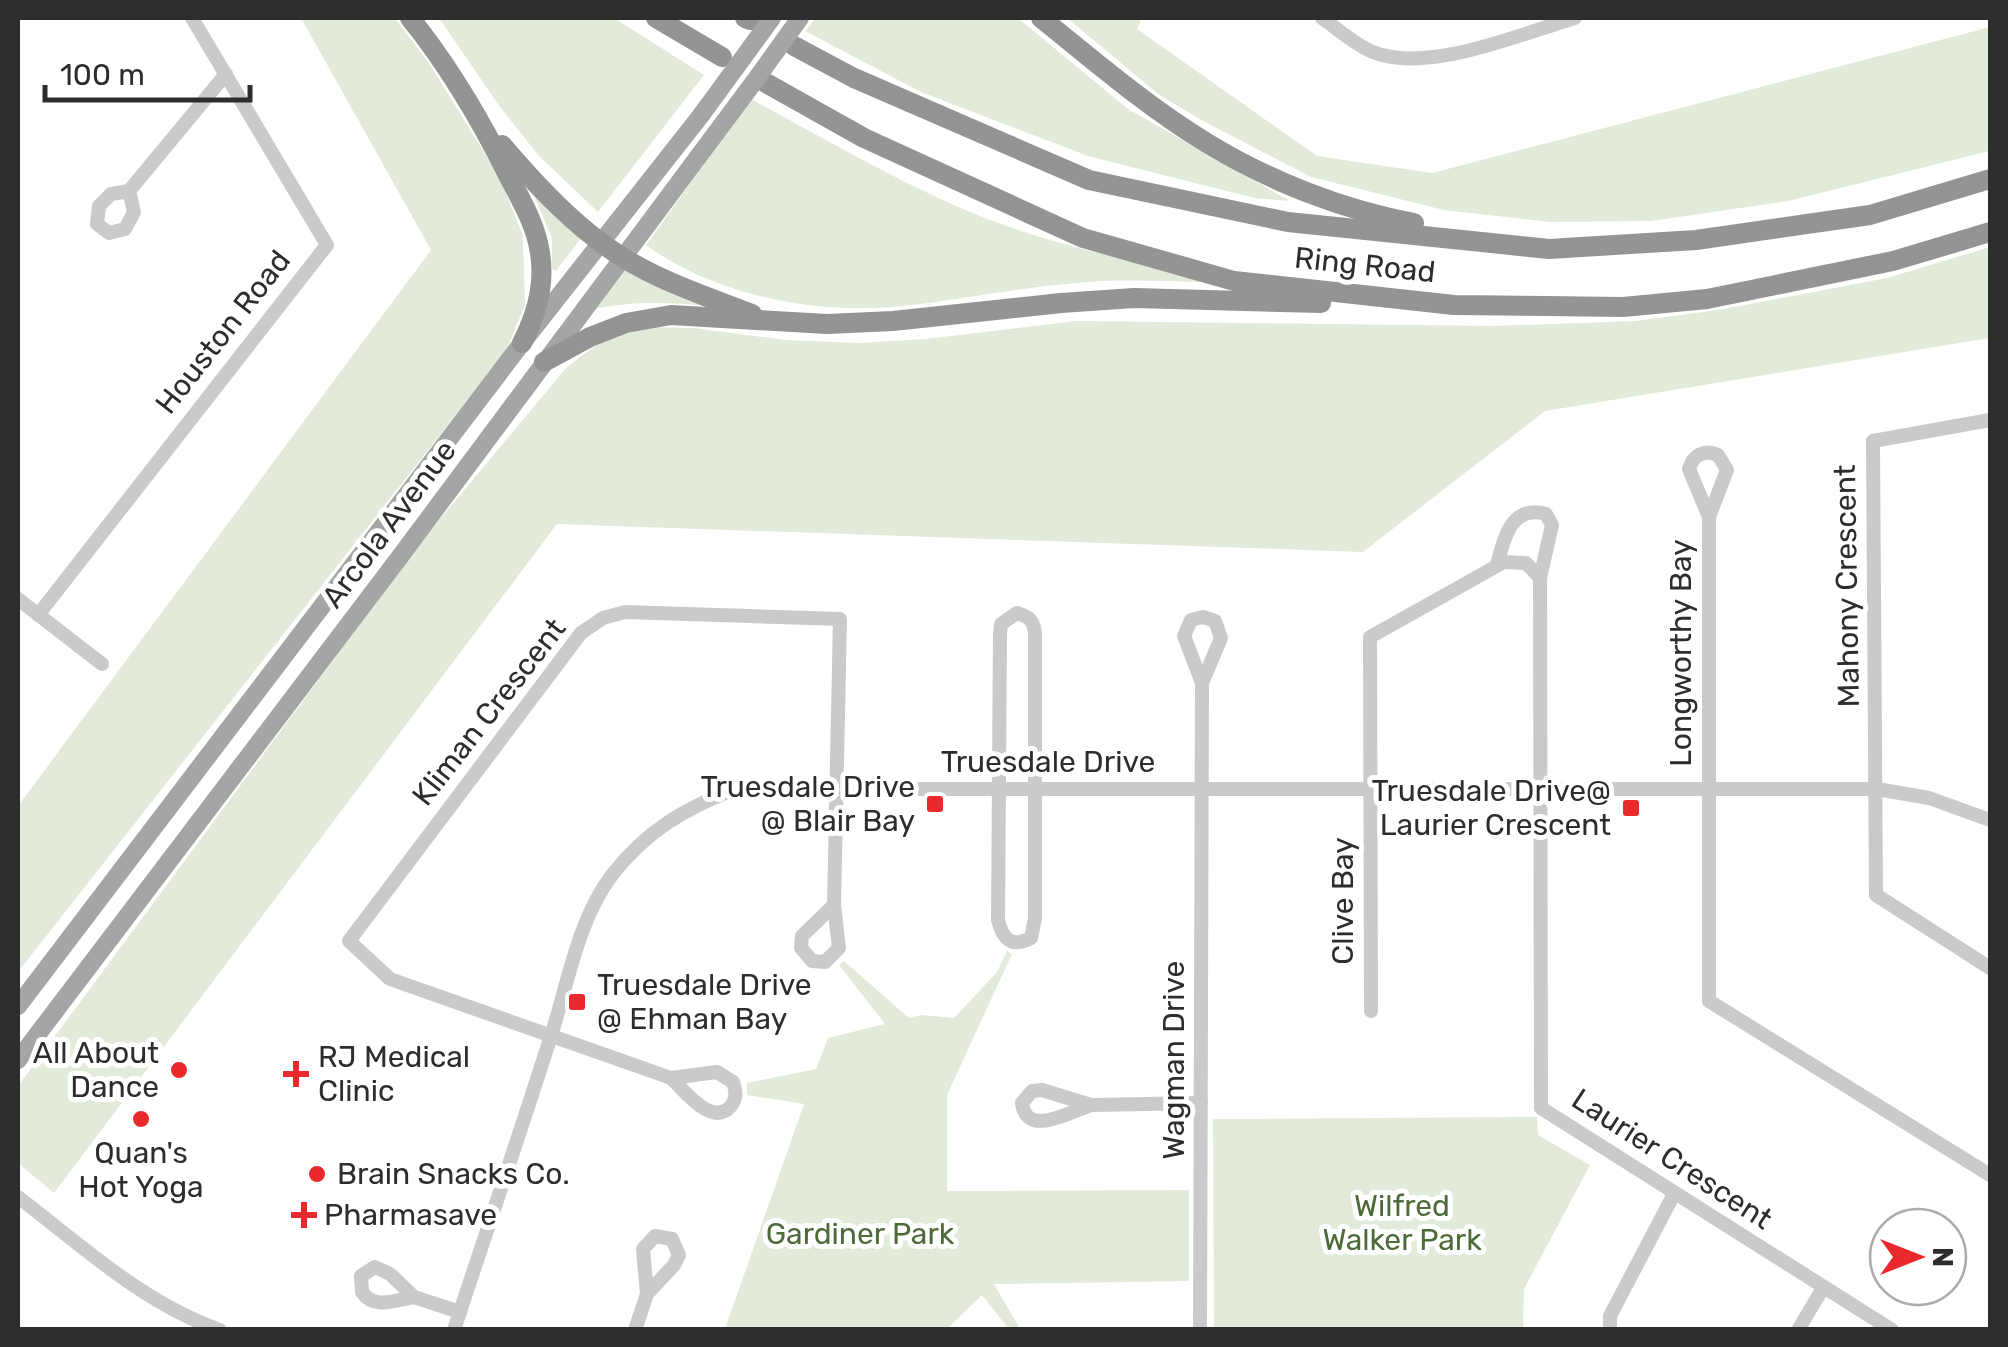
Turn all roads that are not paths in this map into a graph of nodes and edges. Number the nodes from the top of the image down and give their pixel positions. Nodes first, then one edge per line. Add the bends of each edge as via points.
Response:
1 (192, 18) edge
2 (410, 18) edge
3 (656, 18) edge
4 (772, 18) edge
5 (800, 18) edge
6 (1042, 18) edge
7 (1052, 18) edge
8 (1322, 18) edge
9 (1575, 18) edge
10 (794, 46) dead end
11 (722, 57) dead end
12 (1091, 58) junction
13 (226, 74) junction
14 (766, 83) dead end
15 (481, 121) junction
16 (1990, 178) edge
17 (129, 191) dead end
18 (1990, 232) edge
19 (602, 243) junction
20 (1549, 249) junction
21 (624, 258) junction
22 (1454, 305) junction
23 (772, 322) junction
24 (522, 343) junction
25 (544, 362) junction
26 (1990, 420) edge
27 (1709, 518) dead end
28 (1498, 566) junction
29 (1540, 578) junction
30 (18, 600) edge
31 (38, 615) junction
32 (102, 664) dead end
33 (1202, 683) dead end
34 (1000, 788) junction
35 (1035, 788) junction
36 (1540, 789) junction
37 (1708, 789) junction
38 (1877, 789) junction
39 (835, 790) junction
40 (1202, 790) junction
41 (1370, 790) junction
42 (1990, 820) edge
43 (834, 905) dead end
44 (1990, 968) edge
45 (18, 1006) edge
46 (1371, 1011) dead end
47 (552, 1034) junction
48 (18, 1060) edge
49 (670, 1078) dead end
50 (1201, 1103) junction
51 (1091, 1105) dead end
52 (1990, 1174) edge
53 (1674, 1194) junction
54 (18, 1197) edge
55 (1823, 1288) junction
56 (647, 1294) dead end
57 (414, 1297) dead end
58 (460, 1312) junction
59 (220, 1330) edge
60 (454, 1330) edge
61 (636, 1330) edge
62 (1200, 1330) edge
63 (1610, 1330) edge
64 (1798, 1330) edge
65 (1892, 1330) edge

1 - 13 street, Houston Road
2 - 15 highway
3 - 11 highway
4 - 19 main road, Arcola Avenue, bridge
5 - 21 main road, Arcola Avenue, bridge
6 - 12 highway
7 - 12 highway
8 - 9 street via 1370,51 1406,60 1435,58
10 - 20 highway, Ring Road via 1089,180 1288,222
12 - 20 highway via 1207,143 1302,190 1384,218
13 - 17 street
13 - 31 street, Houston Road via 326,244
14 - 22 highway, Ring Road via 864,138 1083,238 1234,280
15 - 19 highway via 533,182
15 - 24 highway via 532,222 540,253 536,308
16 - 20 highway, Ring Road via 1870,215 1696,240
18 - 22 highway, Ring Road via 1893,262 1708,300
19 - 21 highway
19 - 24 main road, Arcola Avenue
21 - 23 highway
21 - 25 main road, Arcola Avenue
22 - 23 highway via 1134,298 893,321
23 - 25 highway via 671,315 626,323
24 - 45 main road, Arcola Avenue
25 - 48 main road, Arcola Avenue
26 - 38 street, Mahony Crescent via 1873,442
27 - 37 street, Longworthy Bay
28 - 29 street via 1526,563
28 - 29 street via 1507,528 1520,515 1546,514 1552,525
28 - 41 street, Clive Bay via 1370,637
29 - 36 street
30 - 31 street
31 - 32 street
33 - 40 street, Wagman Drive
34 - 35 street, Truesdale Drive
34 - 35 street via 998,920 1009,942 1020,944 1031,938 1036,918
34 - 35 street via 1000,634 1001,624 1017,613 1034,624
34 - 39 street, Truesdale Drive
35 - 40 street, Truesdale Drive
36 - 37 street, Truesdale Drive
36 - 41 street, Truesdale Drive
36 - 53 street, Laurier Crescent via 1541,1108
37 - 38 street, Truesdale Drive
37 - 52 street, Longworthy Bay via 1709,1001
38 - 42 street, Truesdale Drive via 1930,798
38 - 44 street via 1876,895
39 - 43 street
39 - 47 street, Truesdale Drive via 735,789 690,806 652,832 610,877 581,934
39 - 47 street, Kliman Crescent via 840,619 625,612 581,633 349,941 390,980
40 - 41 street, Truesdale Drive
40 - 50 street, Wagman Drive
41 - 46 street, Clive Bay
47 - 49 street
47 - 58 street, Truesdale Drive
50 - 51 street
50 - 62 street, Wagman Drive
53 - 55 street, Laurier Crescent
53 - 63 street via 1610,1316
54 - 59 street via 149,1295
55 - 64 street
55 - 65 street, Laurier Crescent
56 - 61 street
57 - 58 street
58 - 60 street, Truesdale Drive

